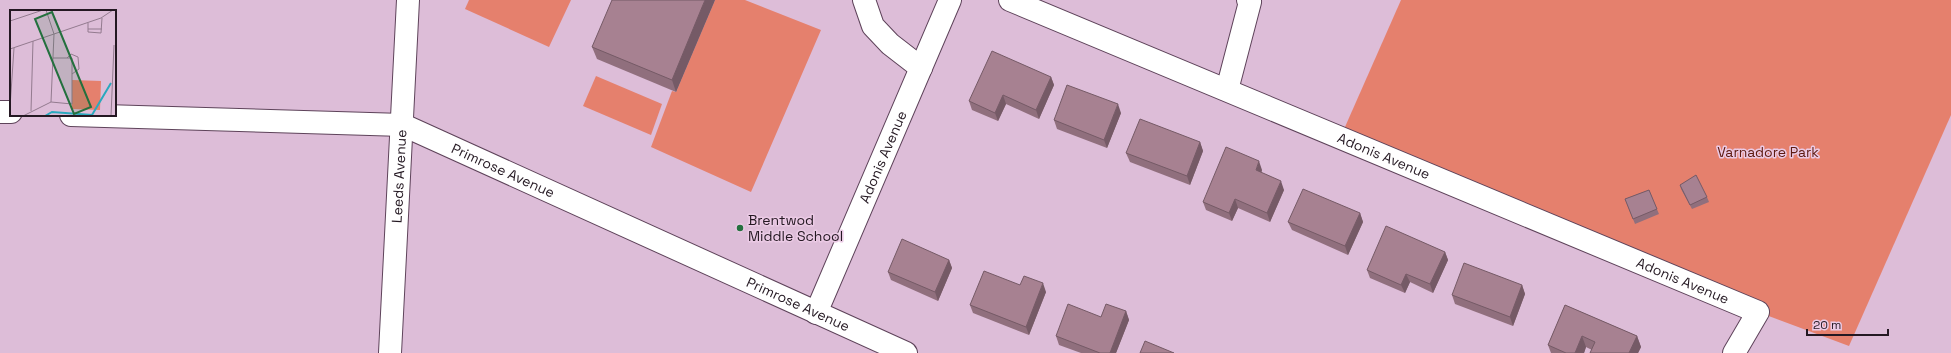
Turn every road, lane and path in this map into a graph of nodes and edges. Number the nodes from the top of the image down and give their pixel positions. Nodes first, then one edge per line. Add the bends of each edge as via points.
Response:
1 (408, 0) edge
2 (864, 0) edge
3 (950, 0) edge
4 (1010, 0) edge
5 (1248, 0) edge
6 (921, 68) junction
7 (1227, 90) junction
8 (103, 116) edge
9 (403, 125) junction
10 (816, 313) junction
11 (390, 353) edge
12 (906, 353) edge
13 (1734, 353) edge

1 - 9 street, Leeds Avenue
2 - 6 street via 873,26 890,44
3 - 6 street, Adonis Avenue
4 - 7 street, Adonis Avenue
5 - 7 street via 1250,2
6 - 10 street, Adonis Avenue
7 - 13 street, Adonis Avenue via 1758,312
8 - 9 street, Primrose Avenue
9 - 10 street, Primrose Avenue
9 - 11 street, Leeds Avenue
10 - 12 street, Primrose Avenue

